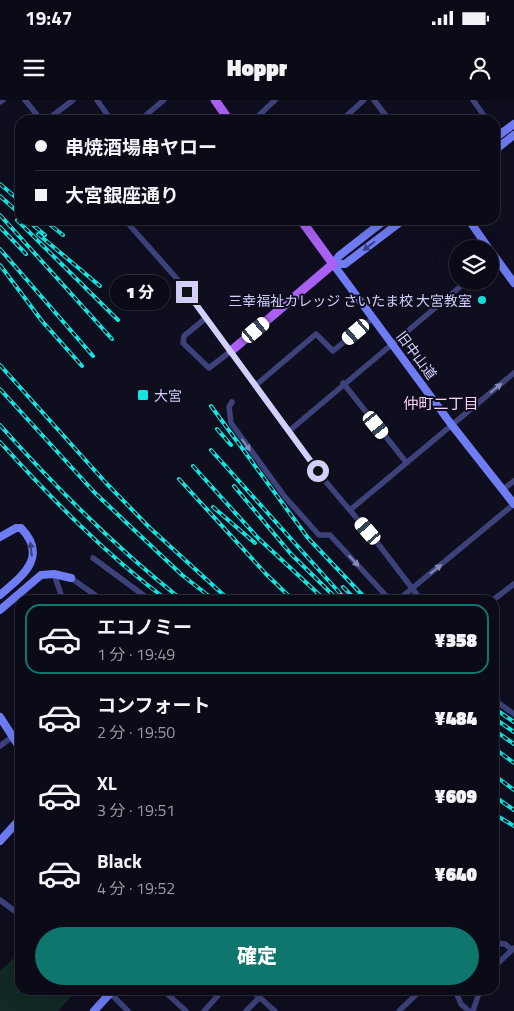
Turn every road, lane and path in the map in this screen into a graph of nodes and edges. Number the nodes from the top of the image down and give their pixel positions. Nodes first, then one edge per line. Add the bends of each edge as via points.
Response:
1 (25, 100) edge
2 (73, 100) edge
3 (97, 100) edge
4 (164, 100) edge
5 (214, 100) edge
6 (275, 100) edge
7 (364, 100) edge
8 (374, 100) edge
9 (473, 100) edge
10 (36, 115) edge
11 (54, 115) edge
12 (108, 115) edge
13 (146, 115) edge
14 (225, 115) edge
15 (259, 115) edge
16 (348, 115) edge
17 (385, 115) edge
18 (484, 115) edge
19 (514, 124) edge
20 (500, 133) edge
21 (514, 136) edge
22 (500, 146) edge
23 (130, 225) edge
24 (305, 225) edge
25 (379, 225) edge
26 (396, 225) edge
27 (473, 225) edge
28 (483, 240) edge
29 (333, 264) junction
30 (499, 267) edge
31 (514, 283) edge
32 (456, 290) edge
33 (206, 318) junction
34 (373, 318) junction
35 (391, 344) junction
36 (231, 351) junction
37 (514, 373) edge
38 (343, 384) junction
39 (254, 385) junction
40 (232, 402) dead end
41 (451, 424) junction
42 (289, 431) junction
43 (406, 462) junction
44 (514, 481) edge
45 (502, 490) junction
46 (514, 504) edge
47 (350, 510) junction
48 (0, 537) edge
49 (93, 558) dead end
50 (54, 574) junction
51 (71, 578) joint
52 (514, 584) edge
53 (412, 588) junction
54 (0, 595) edge
55 (17, 595) edge
56 (61, 595) edge
57 (95, 595) edge
58 (143, 595) edge
59 (385, 595) edge
60 (404, 595) edge
61 (417, 595) edge
62 (499, 595) edge
63 (15, 597) edge
64 (0, 610) edge
65 (499, 704) edge
66 (514, 714) edge
67 (0, 717) edge
68 (13, 736) junction
69 (15, 739) edge
70 (0, 746) edge
71 (15, 824) edge
72 (0, 841) edge
73 (0, 900) edge
74 (15, 911) edge
75 (499, 943) edge
76 (513, 948) edge
77 (499, 962) edge
78 (107, 995) edge
79 (114, 995) edge
80 (168, 995) edge
81 (218, 995) edge
82 (257, 995) edge
83 (416, 995) edge
84 (457, 995) edge
85 (478, 995) edge
86 (260, 998) junction
87 (94, 1011) edge
88 (128, 1011) edge
89 (186, 1011) edge
90 (204, 1011) edge
91 (246, 1011) edge
92 (275, 1011) edge
93 (399, 1011) edge
94 (469, 1011) edge
95 (473, 1011) edge

1 - 10 street
2 - 11 street
3 - 12 street
4 - 13 street
5 - 14 main road
6 - 15 street
7 - 16 street
8 - 17 street
9 - 18 street
19 - 20 main road
21 - 22 main road
23 - 33 street
24 - 29 main road, 旧中山道
25 - 29 main road
26 -> 29 main road via 345,264
27 - 28 main road
29 - 34 main road, 旧中山道
29 - 36 main road
30 - 31 main road
32 - 35 street
33 - 36 street
33 - 36 street via 184,336 184,342 208,368
34 - 35 main road, 旧中山道
34 - 39 street via 333,351 316,334
35 - 38 street
35 - 41 main road, 旧中山道
36 - 39 street
41 -> 37 street
38 - 42 street
38 - 43 street
39 - 42 street
40 -> 59 street via 229,406 231,423 285,497 319,535 330,536
41 - 43 street
41 - 45 main road, 旧中山道
42 - 47 street
43 - 47 street
44 - 45 street
45 - 46 main road, 旧中山道
53 -> 46 street
47 - 53 street
54 -> 48 main road via 31,567 32,546 21,528
49 - 58 street
50 - 51 main road
50 - 55 main road via 38,577
50 - 56 street
51 - 57 street
52 - 62 street
53 - 60 street
53 - 61 street
63 - 64 main road
65 - 66 street
67 - 68 main road
68 - 69 main road
68 - 70 street
71 - 72 main road
73 - 74 street
75 - 76 street
76 - 77 street
78 - 87 main road
79 - 88 street
80 - 89 street
81 - 90 street
82 - 86 street
83 - 93 street
84 - 94 street
85 - 95 street
86 - 91 street
86 - 92 street

